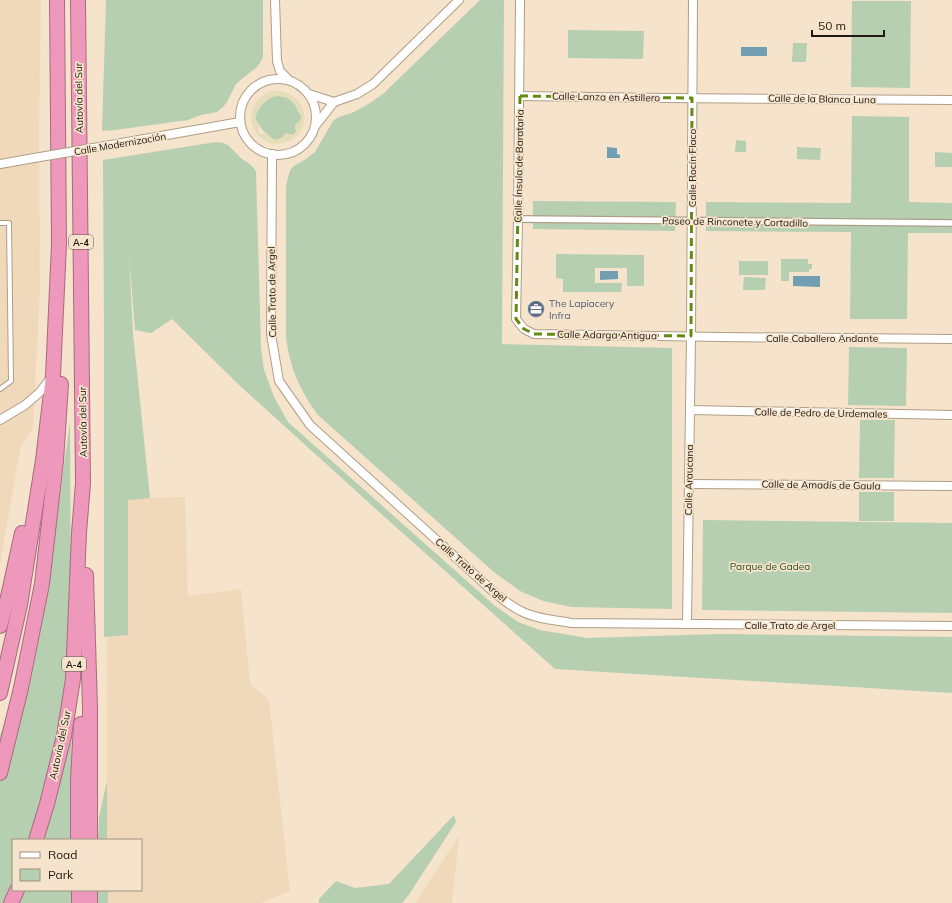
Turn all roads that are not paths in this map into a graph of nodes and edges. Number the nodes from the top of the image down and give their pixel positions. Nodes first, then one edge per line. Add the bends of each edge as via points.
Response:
1 (57, 0) edge
2 (78, 0) edge
3 (275, 0) edge
4 (459, 0) edge
5 (520, 0) edge
6 (693, 0) edge
7 (277, 61) junction
8 (288, 79) junction
9 (267, 80) junction
10 (310, 94) junction
11 (520, 96) junction
12 (692, 98) junction
13 (952, 100) edge
14 (334, 102) junction
15 (240, 122) junction
16 (316, 126) junction
17 (272, 154) junction
18 (0, 164) edge
19 (518, 219) junction
20 (692, 221) junction
21 (0, 222) edge
22 (952, 223) edge
23 (59, 244) junction
24 (524, 329) joint
25 (691, 336) junction
26 (952, 339) edge
27 (53, 376) junction
28 (0, 389) edge
29 (690, 410) junction
30 (49, 412) junction
31 (952, 415) edge
32 (0, 420) edge
33 (83, 483) junction
34 (689, 484) junction
35 (952, 486) edge
36 (87, 604) junction
37 (687, 624) junction
38 (0, 626) edge
39 (952, 626) edge
40 (0, 694) edge
41 (0, 772) edge
42 (36, 839) edge
43 (78, 839) edge
44 (90, 839) edge
45 (17, 891) edge
46 (79, 891) edge
47 (90, 891) edge
48 (11, 903) edge
49 (79, 903) edge
50 (90, 903) edge

1 - 23 highway, Autovía del Sur / A-4
2 - 33 highway, Autovía del Sur / A-4
3 - 7 street
4 - 14 street via 373,84 357,94
5 - 11 street, Calle Ínsula de Barataria
6 - 12 street, Calle Rocín Flaco
7 - 8 street via 280,71
7 - 9 street
8 - 9 street
8 - 10 street
9 - 15 street via 249,91 240,111
10 - 14 street
10 - 16 street via 316,109
11 - 12 street, Calle Lanza en Astillero
11 - 19 street, Calle Ínsula de Barataria
12 - 13 street, Calle de la Blanca Luna
12 - 20 street, Calle Rocín Flaco
14 - 16 street
15 - 17 street via 244,134 251,143 261,151
15 - 18 street, Calle Modernización, bridge
16 - 17 street via 308,141 295,151
17 - 37 street, Calle Trato de Argel via 271,334 279,381 310,425 497,595 523,612 571,623
19 - 20 street, Paseo de Rinconete y Cortadillo
19 - 24 street, Calle Ínsula de Barataria via 516,319
20 - 22 street, Paseo de Rinconete y Cortadillo
20 - 25 street, Calle Rocín Flaco
21 - 28 lane via 9,223 11,381
23 - 27 highway, Autovía del Sur / A-4
23 - 41 highway via 61,388 56,461 43,577 21,688
24 - 25 street, Calle Adarga Antigua via 534,334
25 - 26 street, Calle Caballero Andante
25 - 29 street, Calle Araucana
27 - 30 highway, Autovía del Sur / A-4
27 - 32 street via 25,405
29 - 31 street, Calle de Pedro de Urdemales
29 - 34 street, Calle Araucana
30 - 38 highway via 38,441 23,532
30 - 40 highway, Autovía del Sur / A-4 via 20,605
33 - 36 highway
33 - 42 highway, Autovía del Sur / A-4 via 73,679 64,736
34 - 35 street, Calle de Amadís de Gaula
34 - 37 street, Calle Araucana
36 - 43 highway via 78,779
36 - 44 highway
37 - 39 street, Calle Trato de Argel
45 - 48 highway
46 - 49 highway
47 - 50 highway

